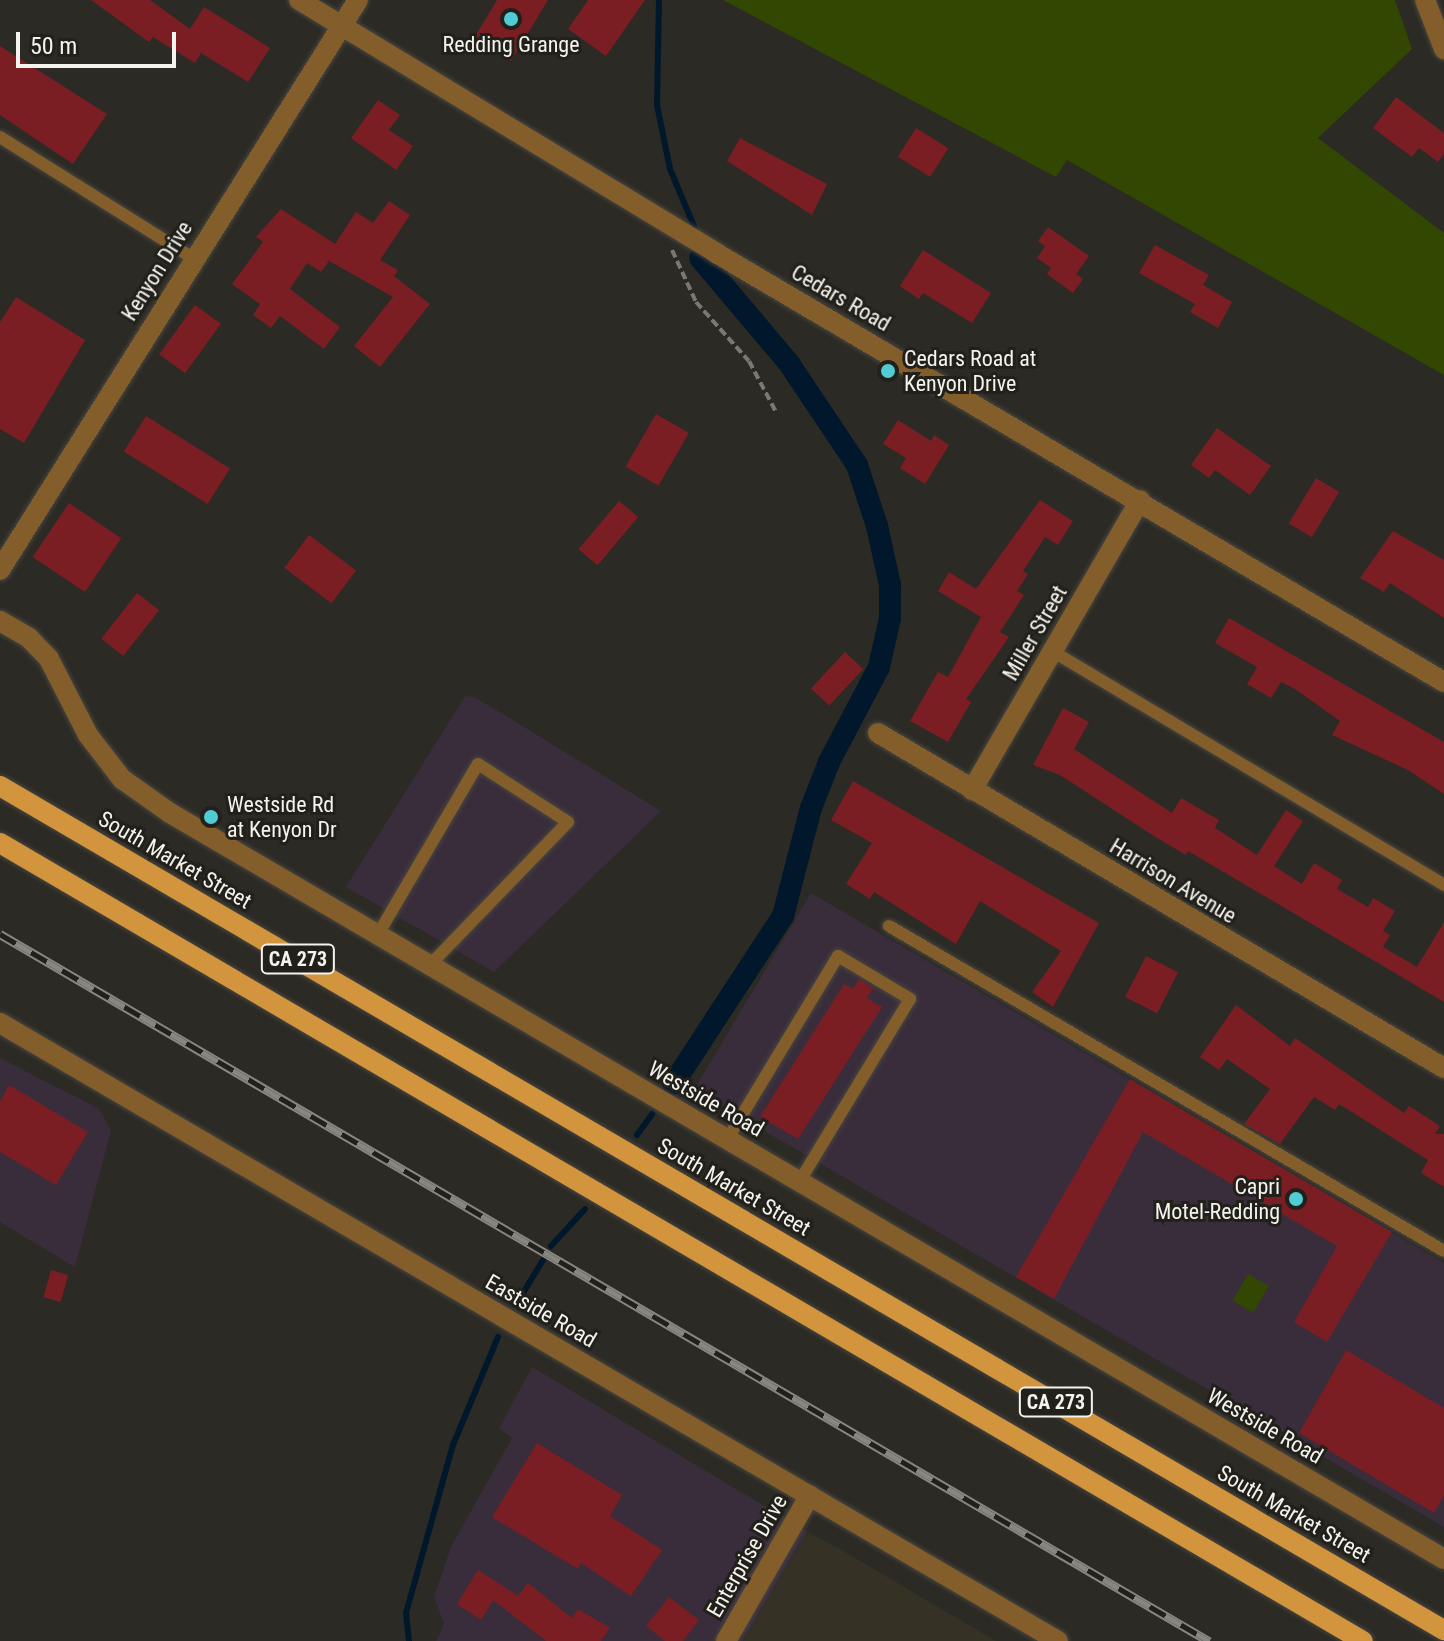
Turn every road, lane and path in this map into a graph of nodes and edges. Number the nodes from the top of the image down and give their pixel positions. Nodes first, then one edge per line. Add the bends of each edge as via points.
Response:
1 (299, 0) edge
2 (358, 0) edge
3 (1425, 0) edge
4 (339, 26) junction
5 (1444, 49) edge
6 (0, 137) edge
7 (659, 218) junction
8 (193, 258) junction
9 (776, 412) dead end
10 (1140, 500) junction
11 (0, 570) edge
12 (0, 621) edge
13 (1052, 651) junction
14 (1444, 682) edge
15 (878, 733) dead end
16 (0, 786) edge
17 (972, 790) junction
18 (0, 843) edge
19 (1444, 885) edge
20 (889, 926) dead end
21 (377, 936) junction
22 (429, 966) junction
23 (0, 1023) edge
24 (1444, 1068) edge
25 (727, 1140) junction
26 (799, 1182) junction
27 (1444, 1251) edge
28 (810, 1495) junction
29 (1444, 1559) edge
30 (1444, 1630) edge
31 (726, 1641) edge
32 (1058, 1641) edge
33 (1363, 1641) edge

1 - 4 street, Cedars Road
2 - 4 street, Kenyon Drive
3 - 5 street
4 - 7 street, Cedars Road
4 - 8 street, Kenyon Drive
6 - 8 lane
7 - 9 path via 696,302 749,361
7 - 10 street, Cedars Road
8 - 11 street, Kenyon Drive
10 - 13 street, Miller Street
10 - 14 street, Cedars Road
12 - 21 street, Westside Road via 29,638 49,659 88,735 122,779
13 - 17 street, Miller Street
13 - 19 lane
15 - 17 street, Harrison Avenue
16 - 30 main road, South Market Street / CA 273
17 - 24 street, Harrison Avenue
18 - 33 main road, CA 273
20 - 27 lane
21 - 22 street, Westside Road
21 - 22 lane via 478,764 568,822
22 - 25 street, Westside Road
23 - 28 street, Eastside Road
25 - 26 street, Westside Road
25 - 26 lane via 838,956 910,999
26 - 29 street, Westside Road
28 - 31 street, Enterprise Drive
28 - 32 street, Eastside Road

